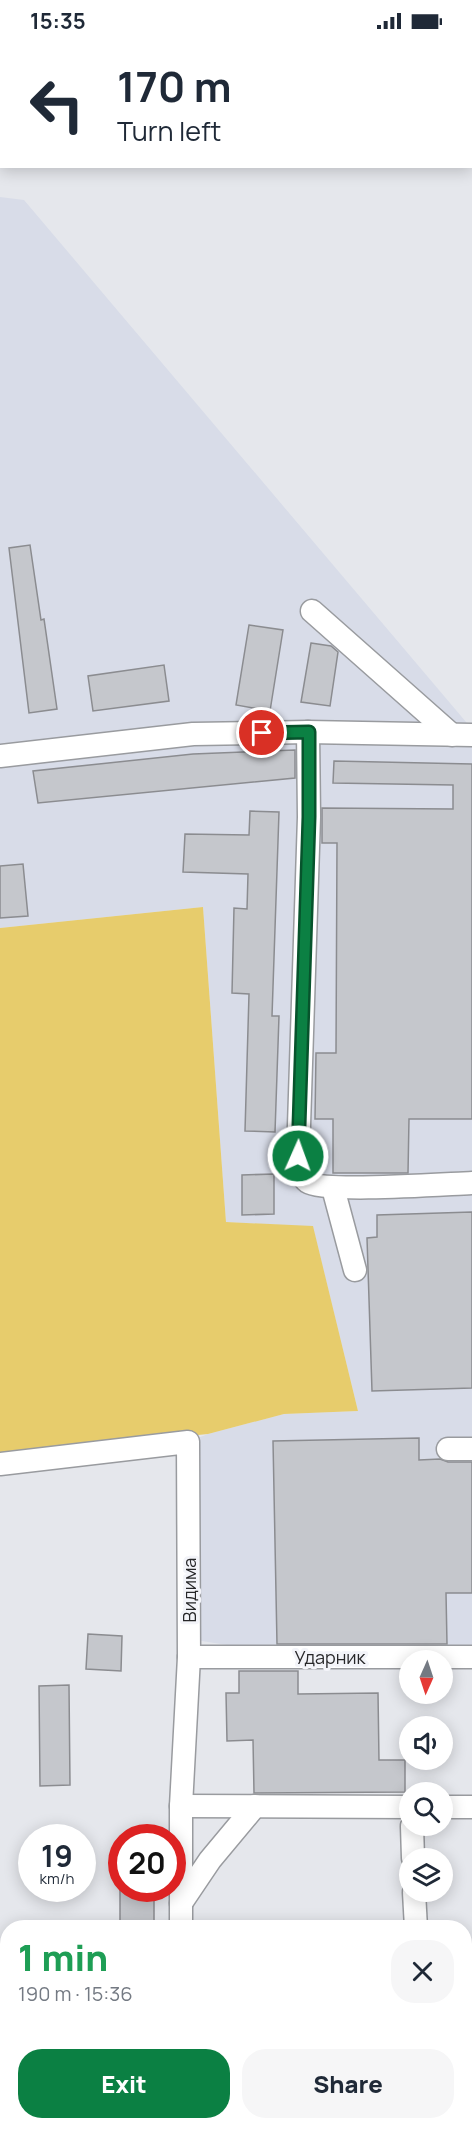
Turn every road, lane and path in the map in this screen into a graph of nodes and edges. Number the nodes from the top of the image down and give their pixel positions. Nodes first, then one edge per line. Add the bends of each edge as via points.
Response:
1 (312, 611) dead end
2 (309, 732) junction
3 (462, 735) edge
4 (0, 756) edge
5 (472, 1183) edge
6 (333, 1188) junction
7 (355, 1270) dead end
8 (448, 1449) dead end
9 (472, 1449) edge
10 (0, 1464) edge
11 (189, 1657) junction
12 (472, 1658) edge
13 (181, 1806) junction
14 (255, 1806) junction
15 (453, 1807) edge
16 (472, 1807) edge
17 (399, 1808) edge
18 (415, 1902) edge
19 (181, 1903) junction
20 (181, 1920) edge
21 (416, 1920) edge

1 - 3 street
2 - 3 street
2 - 4 street via 193,734
2 - 6 street via 298,1156 302,1174 309,1183
5 - 6 street
6 - 7 street
8 - 9 street
10 - 11 street, Видима via 188,1442
11 - 12 street, Ударник
11 - 13 street, Видима
13 - 14 street
13 - 19 street, Видима
14 - 17 street
14 - 19 street via 210,1860
15 - 16 street
18 - 21 street
19 - 20 street, Видима

